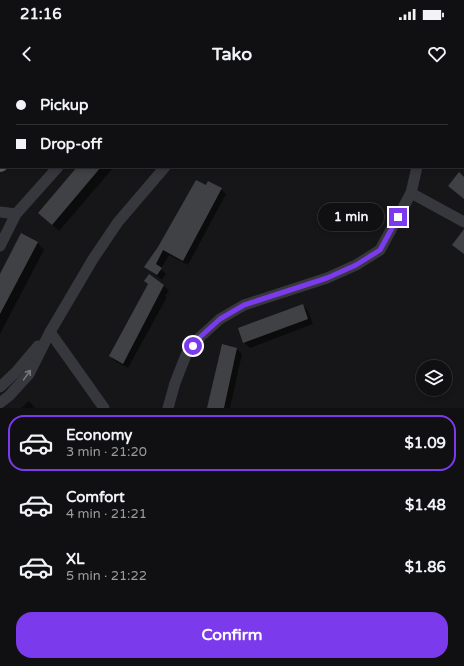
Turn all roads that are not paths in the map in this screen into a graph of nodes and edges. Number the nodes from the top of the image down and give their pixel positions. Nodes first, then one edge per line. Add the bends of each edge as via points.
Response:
1 (57, 168) edge
2 (164, 168) edge
3 (417, 168) edge
4 (410, 193) junction
5 (0, 212) edge
6 (16, 214) junction
7 (464, 222) edge
8 (0, 246) edge
9 (50, 332) junction
10 (0, 387) edge
11 (0, 403) edge
12 (104, 408) edge
13 (168, 408) edge

1 - 6 street
2 - 9 street via 118,222
3 - 4 street
4 - 7 street
4 - 13 street via 380,250 356,265 327,278 244,305 220,319 200,337 186,355
5 - 6 street
6 - 8 street
9 - 10 street
11 -> 9 street via 10,396 29,374
9 - 12 street

